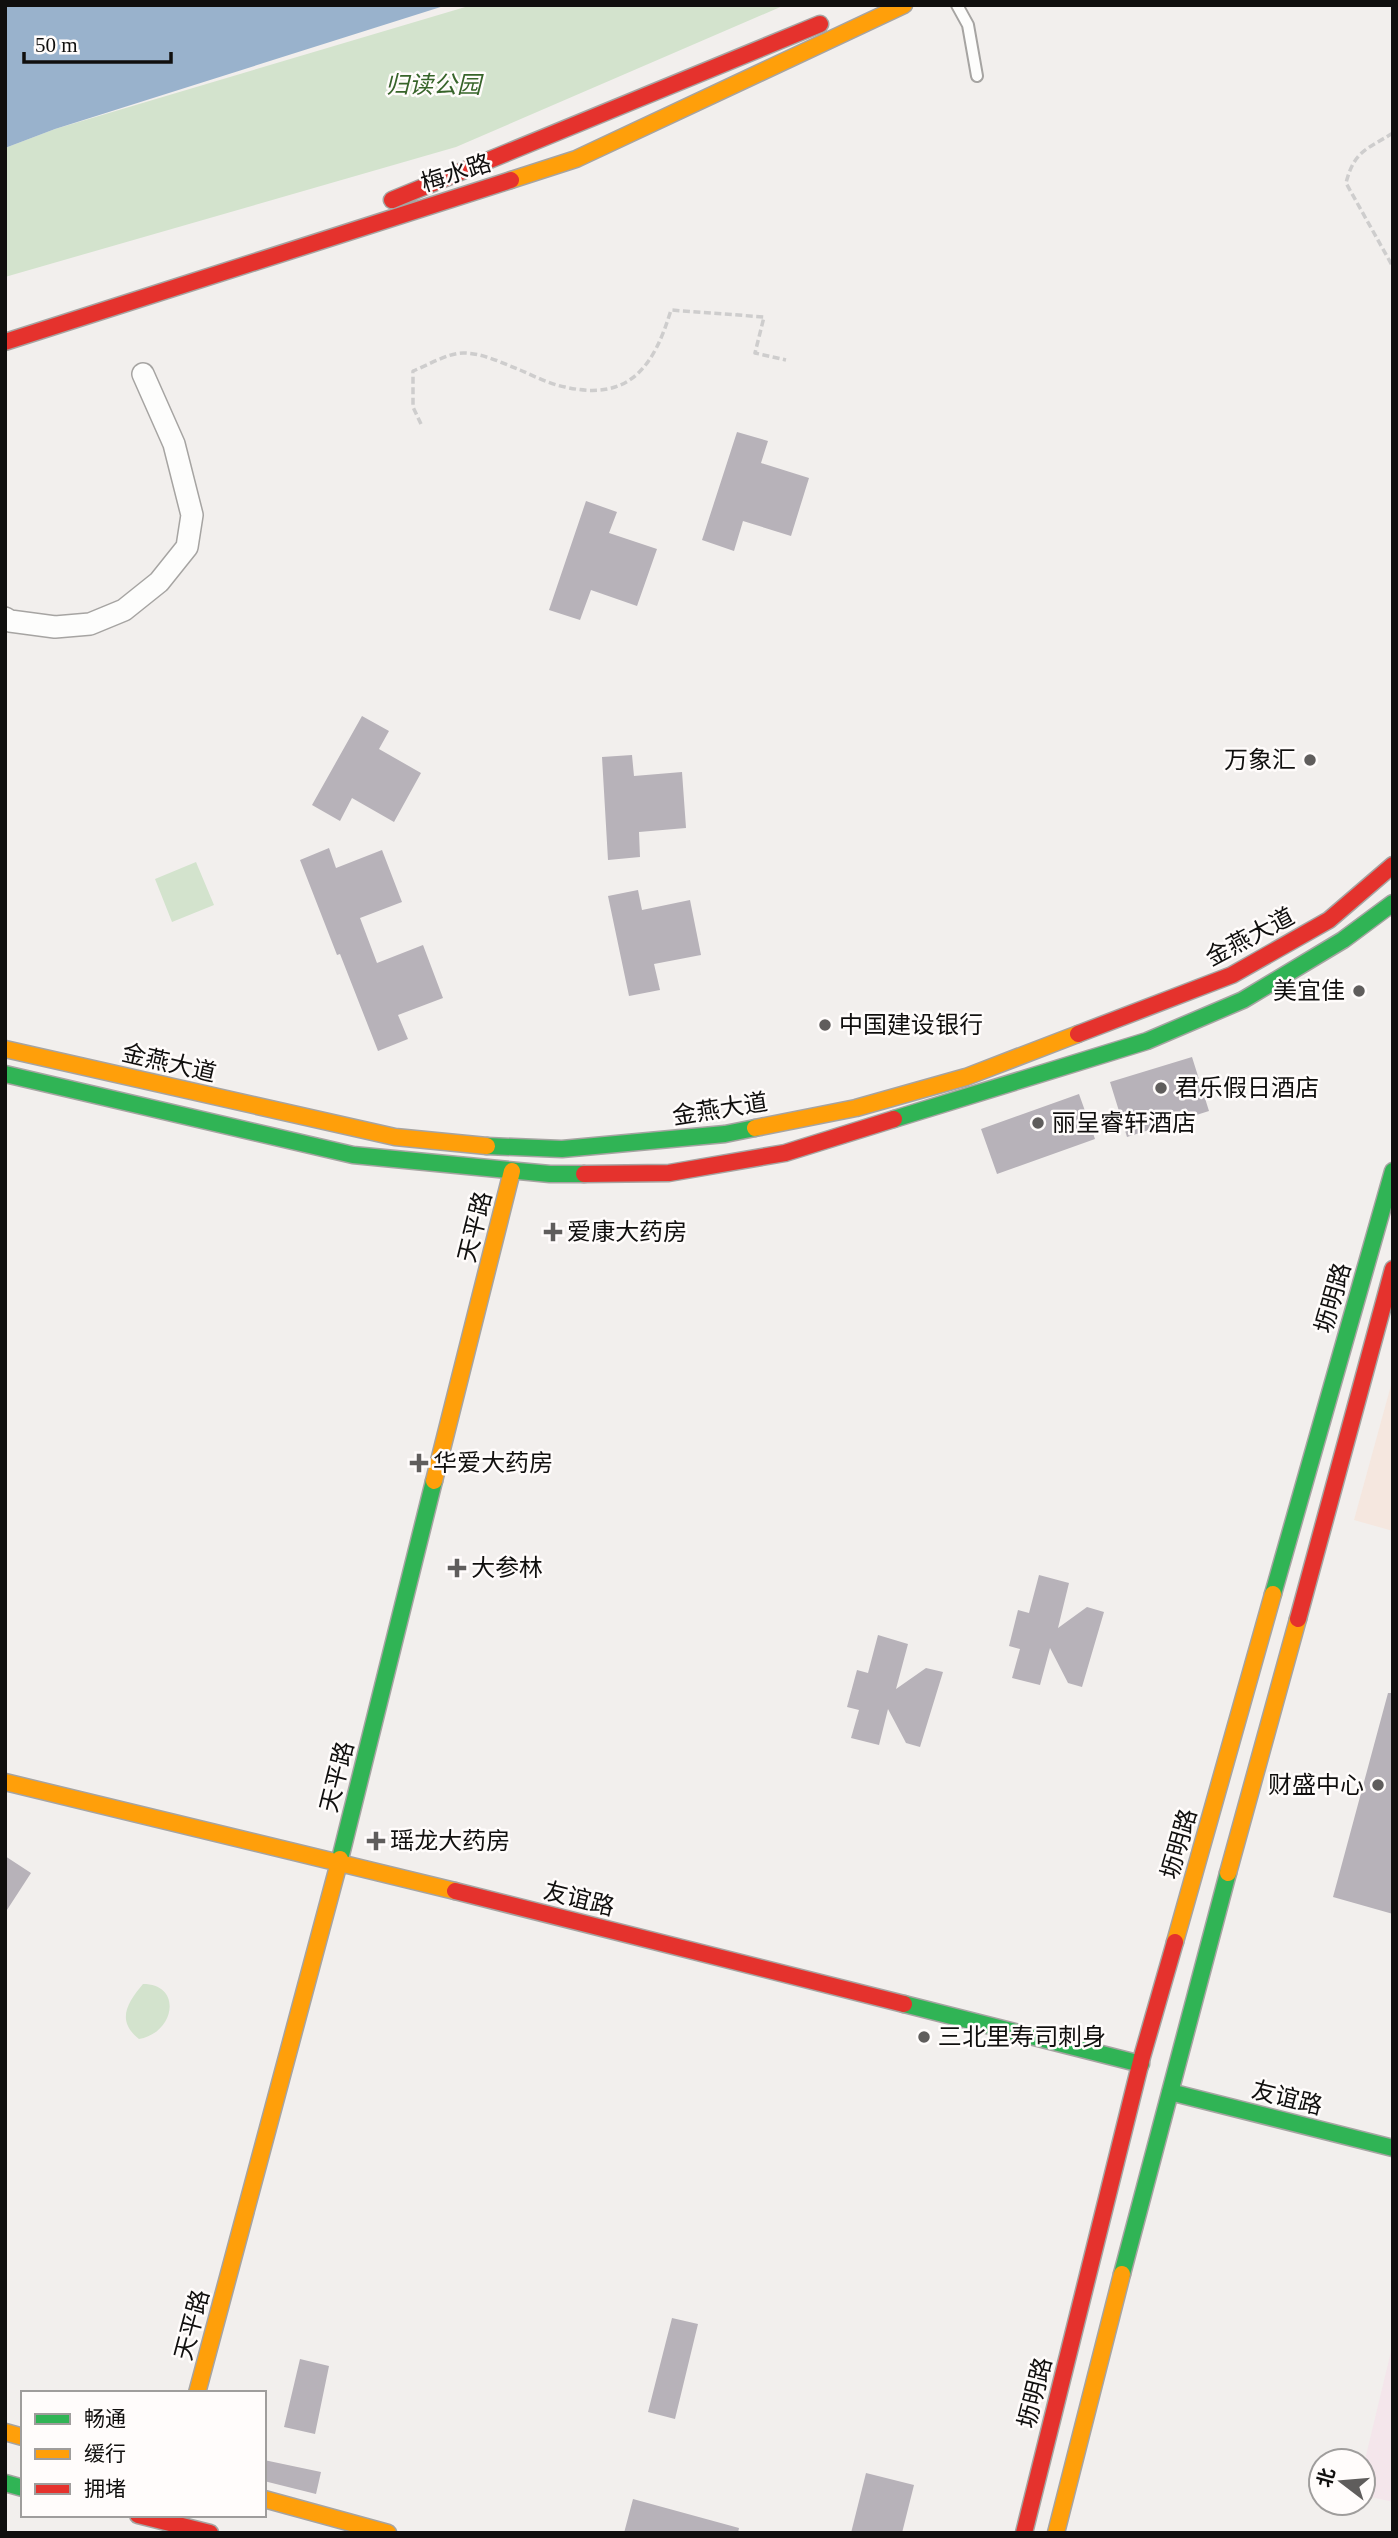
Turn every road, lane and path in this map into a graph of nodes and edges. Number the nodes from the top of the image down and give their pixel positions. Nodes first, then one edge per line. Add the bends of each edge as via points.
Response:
1 (904, 5) edge
2 (957, 5) edge
3 (840, 16) dead end
4 (977, 76) dead end
5 (1393, 133) edge
6 (1393, 267) edge
7 (31, 317) dead end
8 (5, 342) edge
9 (786, 360) dead end
10 (143, 374) dead end
11 (421, 424) dead end
12 (5, 618) edge
13 (1393, 865) edge
14 (1391, 911) edge
15 (5, 1049) edge
16 (5, 1074) edge
17 (512, 1171) junction
18 (1393, 1171) edge
19 (1393, 1269) edge
20 (5, 1782) edge
21 (339, 1862) junction
22 (1141, 2064) junction
23 (1170, 2092) junction
24 (1393, 2148) edge
25 (199, 2391) edge
26 (266, 2500) edge
27 (144, 2517) edge
28 (162, 2523) edge
29 (209, 2533) edge
30 (388, 2533) edge
31 (1024, 2533) edge
32 (1056, 2533) edge

1 - 8 main road, 梅水路 via 576,159
2 - 4 lane via 968,25
3 - 7 main road, 梅水路 via 315,232
5 - 6 path via 1360,153 1346,183
9 - 11 path via 755,353 764,317 671,310 654,355 641,373 607,388 563,387 480,355 461,353 413,371 412,407
10 - 12 street via 174,444 192,515 187,547 142,596 124,610 90,624 55,627
13 - 15 main road, 金燕大道 via 1329,920 1232,975 966,1077 856,1108 725,1134 562,1149 395,1138
14 - 17 main road, 金燕大道 via 1243,1000 1147,1041 785,1153 669,1173
16 - 17 main road, 金燕大道 via 353,1155
17 - 21 main road, 天平路
18 - 22 main road, 坜明路
19 - 23 main road, 坜明路 via 1180,2077
20 - 21 main road, 友谊路
21 - 22 main road, 友谊路
21 - 25 main road, 天平路
22 - 31 main road, 坜明路
23 - 24 main road, 友谊路
23 - 32 main road, 坜明路
26 - 30 main road
27 - 28 main road
28 - 29 main road

